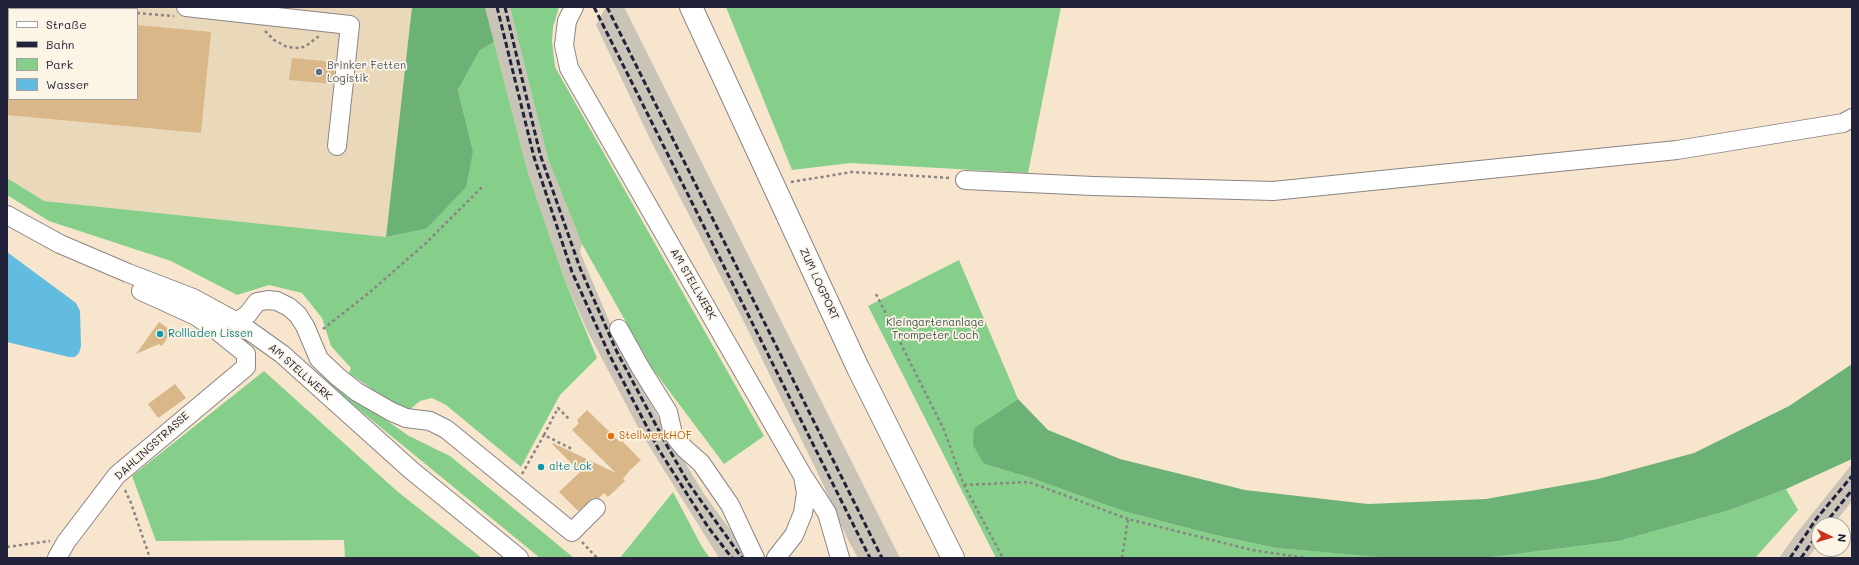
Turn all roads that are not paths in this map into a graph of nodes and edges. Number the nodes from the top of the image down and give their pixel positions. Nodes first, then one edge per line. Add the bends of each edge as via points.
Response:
1 (186, 7) edge
2 (574, 7) edge
3 (691, 7) edge
4 (295, 15) edge
5 (1852, 118) edge
6 (337, 146) dead end
7 (965, 180) road end
8 (7, 215) edge
9 (112, 267) junction
10 (237, 322) junction
11 (619, 330) dead end
12 (803, 476) junction
13 (596, 508) dead end
14 (57, 558) edge
15 (519, 558) edge
16 (755, 558) edge
17 (776, 558) edge
18 (840, 558) edge
19 (953, 558) edge

1 - 4 street
2 - 12 street, AM STELLWERK via 567,21 564,45 569,68
3 - 19 main road, ZUM LOGPORT via 858,368
4 - 6 street via 350,25
5 - 7 street via 1843,123 1677,150 1273,191 1101,187
8 - 9 street, AM STELLWERK via 60,244
9 - 10 street, AM STELLWERK via 193,298
9 - 14 street, DAHLINGSTRASSE via 110,275 113,280 196,316 215,329 246,354 246,366 117,475 66,542
10 - 13 street via 248,314 257,302 277,301 289,307 298,315 310,335 318,359 363,396 406,418 430,421 446,429 572,532
10 - 15 street, AM STELLWERK via 282,354 411,470
11 - 16 street via 668,412 673,434 701,463 730,505
12 - 17 street, AM STELLWERK via 806,493 803,513 794,536
12 - 18 street via 827,513

